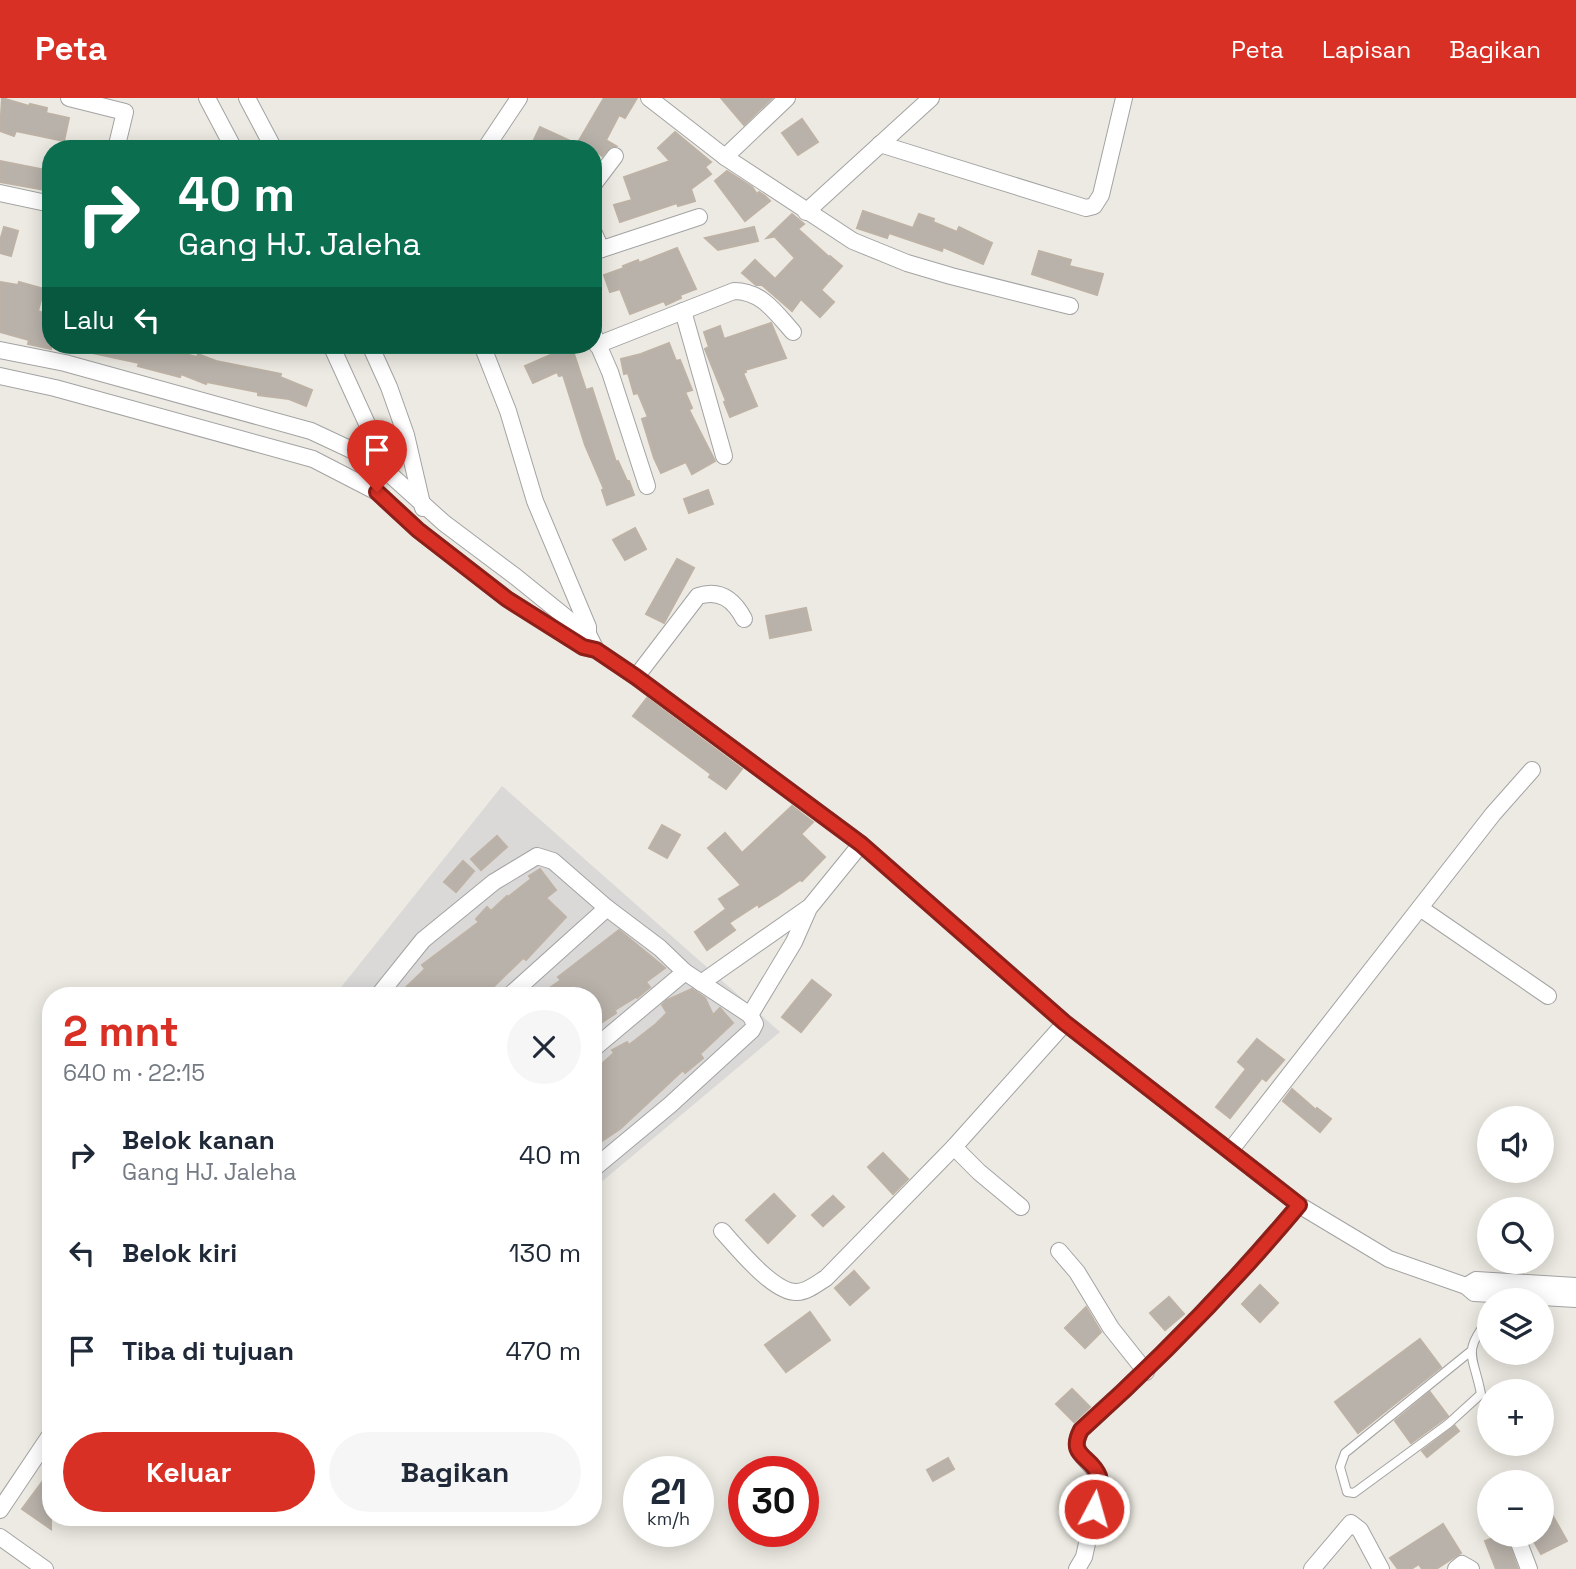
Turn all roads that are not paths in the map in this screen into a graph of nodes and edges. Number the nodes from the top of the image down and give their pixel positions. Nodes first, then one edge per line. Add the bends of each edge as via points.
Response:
1 (69, 98) edge
2 (207, 98) edge
3 (247, 98) edge
4 (519, 98) edge
5 (787, 98) edge
6 (931, 98) edge
7 (1124, 98) edge
8 (651, 99) edge
9 (118, 140) edge
10 (229, 140) edge
11 (269, 140) edge
12 (491, 140) edge
13 (880, 144) junction
14 (615, 156) dead end
15 (725, 156) junction
16 (602, 173) edge
17 (0, 193) edge
18 (42, 202) edge
19 (806, 212) junction
20 (699, 217) dead end
21 (602, 248) edge
22 (1070, 306) dead end
23 (683, 311) junction
24 (793, 332) dead end
25 (602, 337) edge
26 (0, 350) edge
27 (335, 354) edge
28 (374, 354) edge
29 (486, 354) edge
30 (602, 354) edge
31 (65, 363) junction
32 (0, 376) edge
33 (55, 388) junction
34 (724, 456) dead end
35 (384, 469) junction
36 (647, 486) dead end
37 (377, 492) junction
38 (424, 506) junction
39 (418, 530) junction
40 (744, 619) dead end
41 (589, 644) junction
42 (636, 677) junction
43 (1532, 770) dead end
44 (861, 844) junction
45 (607, 908) junction
46 (809, 908) junction
47 (1420, 908) junction
48 (685, 972) junction
49 (701, 983) junction
50 (385, 987) edge
51 (519, 987) edge
52 (1548, 996) dead end
53 (750, 1015) junction
54 (1065, 1023) junction
55 (602, 1041) edge
56 (954, 1147) junction
57 (1230, 1151) junction
58 (602, 1162) edge
59 (1299, 1205) junction
60 (1021, 1207) dead end
61 (722, 1231) dead end
62 (1059, 1251) dead end
63 (1576, 1286) edge
64 (1497, 1288) edge
65 (1553, 1288) edge
66 (1554, 1297) edge
67 (1576, 1299) edge
68 (1477, 1334) edge
69 (1471, 1351) junction
70 (1146, 1372) junction
71 (42, 1447) edge
72 (0, 1510) edge
73 (0, 1537) edge
74 (1521, 1547) edge
75 (45, 1569) edge
76 (1077, 1569) edge
77 (1312, 1569) edge
78 (1381, 1569) edge
79 (1456, 1569) edge
80 (1471, 1569) edge
81 (1529, 1569) edge

1 - 9 street via 125,113
2 - 10 street
3 - 11 street
4 - 12 street
5 - 15 street
6 - 13 street
7 - 13 street via 1101,195 1094,206 1086,208
8 - 15 street
13 - 19 street
14 - 16 street
15 - 19 street
17 - 18 street
19 - 22 street via 853,241 907,263
20 - 21 street
23 - 24 street via 743,291 766,302
23 - 25 street
23 - 34 street
26 - 31 street
27 - 35 street
28 - 38 street via 406,435
29 - 41 street via 536,500 588,627
30 - 36 street
31 - 33 street
31 - 35 street via 311,431
32 - 33 street
33 - 37 street via 313,459
35 - 37 street
35 - 38 street
37 - 39 street
38 - 39 street
38 - 41 street
39 - 41 street via 507,599
40 - 42 street via 726,598 708,593 698,596
41 - 42 street
42 - 44 street
43 - 47 street
44 - 46 street
44 - 54 street
45 - 48 street
45 - 50 street via 553,861 537,856 494,881 423,940
45 - 51 street
46 - 49 street
46 - 53 street
47 - 52 street
47 - 57 street
48 - 49 street
48 - 55 street
49 - 53 street
53 - 58 street via 755,1024 752,1030
54 - 56 street
54 - 57 street
56 - 60 street
56 - 61 street via 826,1278 800,1292 778,1285 760,1271
57 - 59 street
59 - 64 street via 1390,1259 1466,1286 1476,1280
59 - 70 street
62 - 70 street
63 - 65 street
66 - 67 street
68 - 69 lane
69 - 69 lane via 1345,1453 1340,1467 1347,1492 1354,1493 1481,1394
70 - 76 street via 1081,1430 1076,1441 1100,1485 1084,1557
71 - 72 street
73 - 75 street
74 - 81 street
77 - 78 street via 1351,1523 1360,1530
79 - 80 street via 1462,1564

